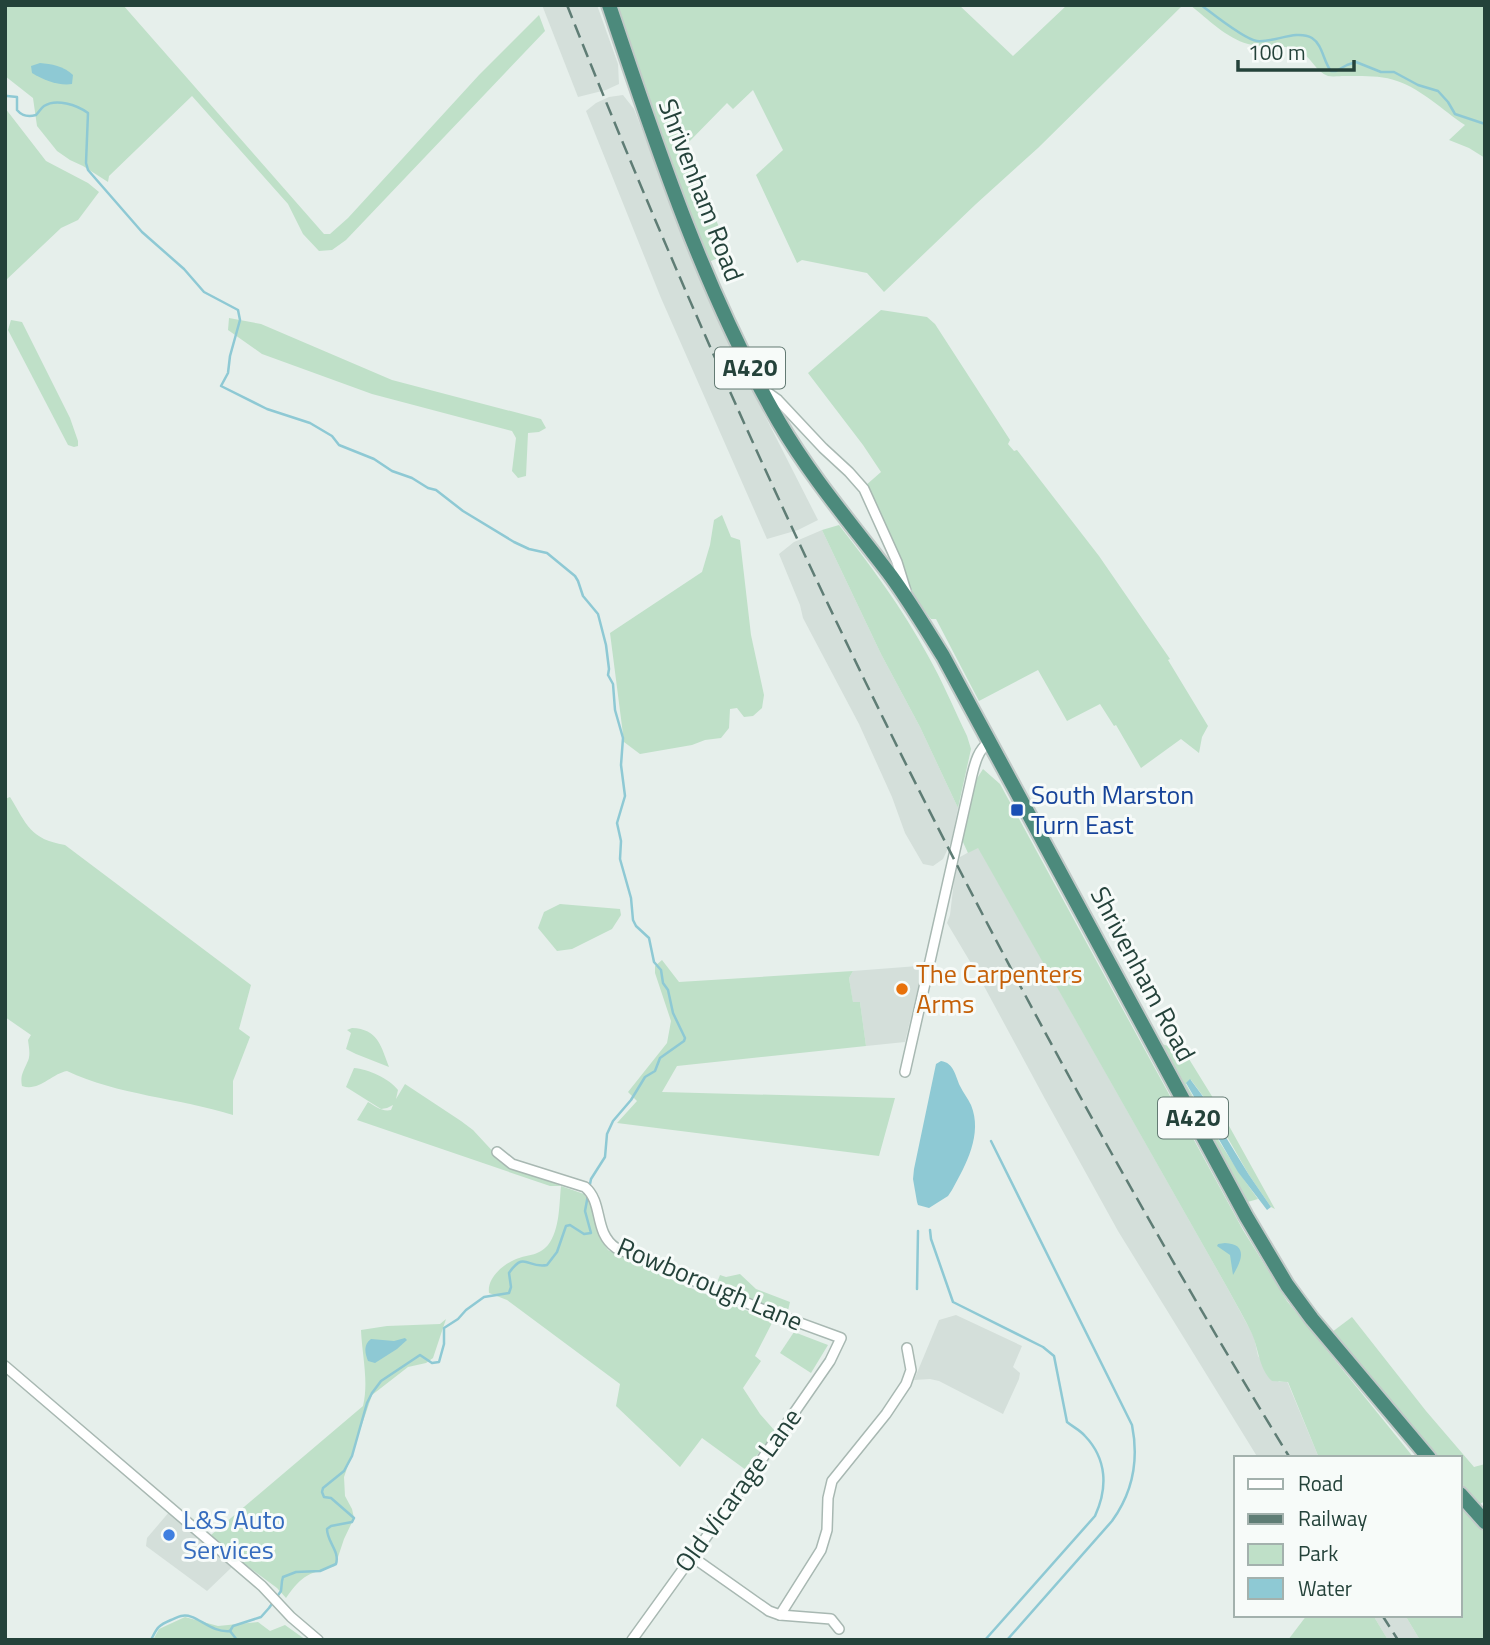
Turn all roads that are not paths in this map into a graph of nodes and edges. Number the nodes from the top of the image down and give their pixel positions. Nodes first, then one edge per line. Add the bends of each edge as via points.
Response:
1 (609, 5) edge
2 (760, 387) junction
3 (909, 601) junction
4 (989, 742) junction
5 (905, 1072) dead end
6 (497, 1152) dead end
7 (841, 1338) joint
8 (906, 1348) dead end
9 (5, 1366) edge
10 (1427, 1456) edge
11 (1462, 1496) edge
12 (1485, 1522) edge
13 (691, 1556) junction
14 (780, 1615) junction
15 (839, 1629) dead end
16 (318, 1640) edge
17 (632, 1640) edge

1 - 2 highway, Shrivenham Road / A420 via 677,203
2 - 3 highway, Shrivenham Road / A420 via 811,471
2 - 3 street, Shrivenham Road via 864,489
3 - 4 highway, Shrivenham Road / A420
4 - 5 street via 972,775
4 - 10 highway, Shrivenham Road / A420 via 1280,1274
6 - 7 street, Rowborough Lane via 512,1164 588,1189 603,1233 616,1248
7 - 13 street, Old Vicarage Lane via 830,1361
8 - 14 street via 911,1370 906,1384 832,1481 821,1550
9 - 16 street via 272,1595
11 - 12 highway
13 - 14 street
13 - 17 street, Old Vicarage Lane
14 - 15 street via 831,1619

